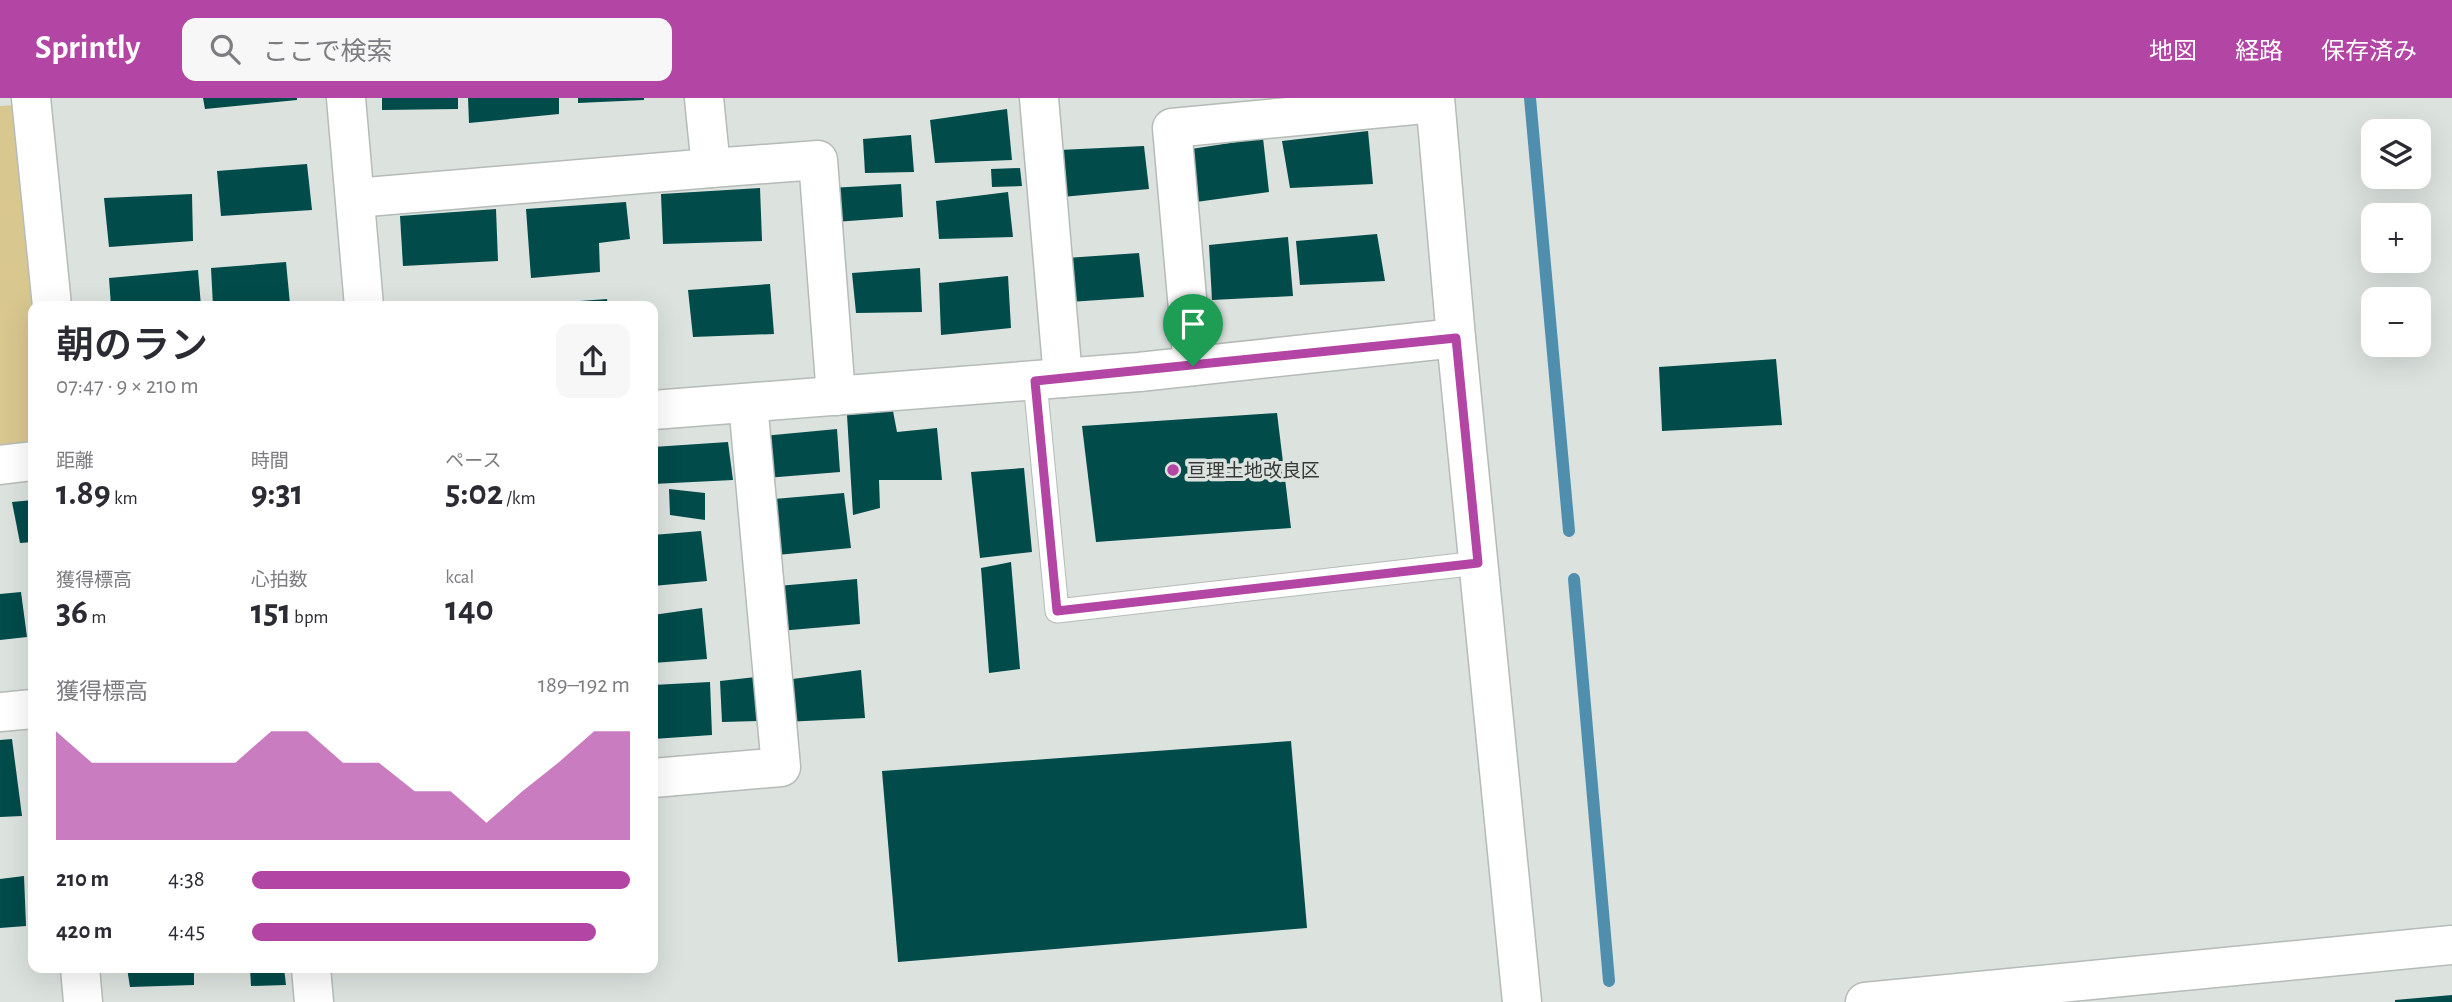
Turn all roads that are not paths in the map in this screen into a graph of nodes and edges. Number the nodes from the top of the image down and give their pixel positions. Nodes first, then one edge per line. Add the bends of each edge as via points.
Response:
1 (31, 98) edge
2 (346, 98) edge
3 (704, 98) edge
4 (1039, 98) edge
5 (1435, 100) edge
6 (711, 168) junction
7 (355, 198) junction
8 (51, 301) edge
9 (364, 301) edge
10 (1456, 338) junction
11 (1193, 366) junction
12 (1049, 379) junction
13 (836, 396) junction
14 (748, 403) junction
15 (658, 410) edge
16 (28, 461) edge
17 (0, 464) edge
18 (1478, 563) junction
19 (28, 709) edge
20 (0, 712) edge
21 (658, 778) edge
22 (2452, 945) edge
23 (80, 973) edge
24 (311, 973) edge
25 (83, 1002) edge
26 (314, 1002) edge
27 (1522, 1002) edge
28 (1865, 1002) edge

1 - 8 street
2 - 7 street
3 - 6 street
4 - 12 street
5 - 10 street
5 - 11 street via 1172,128
6 - 7 street
6 - 13 street via 818,160
7 - 9 street
10 - 11 street
10 - 18 street
11 - 12 street
12 - 13 street
12 - 18 lane via 1057,611
13 - 14 street
14 - 15 street
14 - 21 street via 781,767
16 - 17 street
18 - 27 street
19 - 20 street
22 - 28 street
23 - 25 street
24 - 26 street

